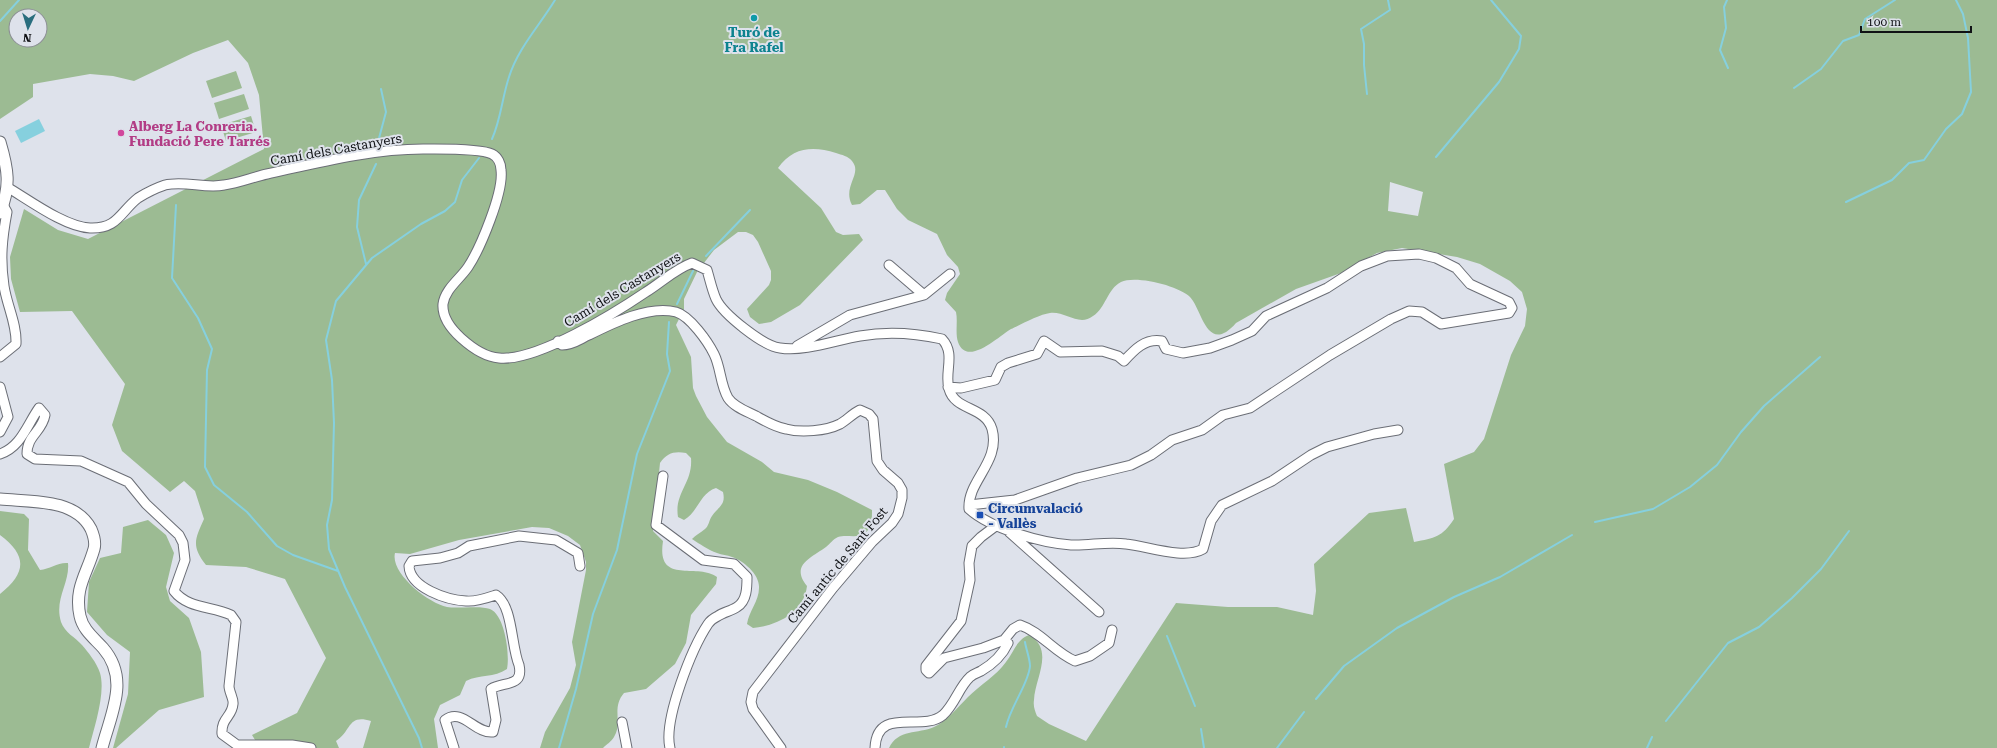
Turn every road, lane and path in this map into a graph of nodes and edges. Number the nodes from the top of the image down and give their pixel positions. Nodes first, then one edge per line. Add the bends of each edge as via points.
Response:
1 (0, 142) edge
2 (4, 168) edge
3 (7, 187) junction
4 (2, 209) edge
5 (889, 264) dead end
6 (950, 274) dead end
7 (924, 295) junction
8 (558, 341) junction
9 (792, 348) junction
10 (0, 357) edge
11 (0, 387) edge
12 (948, 387) junction
13 (1398, 430) dead end
14 (0, 432) edge
15 (0, 454) edge
16 (663, 476) dead end
17 (0, 499) edge
18 (969, 505) junction
19 (996, 525) junction
20 (1007, 530) junction
21 (580, 566) dead end
22 (1099, 612) dead end
23 (1112, 630) dead end
24 (1004, 640) junction
25 (622, 722) dead end
26 (102, 748) edge
27 (310, 748) edge
28 (454, 748) edge
29 (627, 748) edge
30 (670, 748) edge
31 (781, 748) edge
32 (875, 748) edge

1 - 2 street
2 - 3 street
3 - 4 street
3 - 8 street, Camí dels Castanyers via 60,219 82,228 92,228 111,225 138,198 173,184 223,186 265,174 349,157 406,149 481,151 499,160 502,171 501,183 490,220 474,256 446,295 443,305 445,316 450,326 465,341 491,357 509,358 526,355
4 - 10 street via 7,212 1,243 4,287 16,344
5 - 7 street
6 - 7 street
7 - 9 street via 850,315
8 - 9 street, Camí dels Castanyers via 631,302 680,268 692,263 707,270 716,299 728,314 772,347
8 - 31 street, Camí antic de Sant Fost via 562,345 575,343 630,317 659,311 676,312 690,321 714,354 728,398 740,408 770,423 794,430 839,424 860,410 873,419 877,462 902,490 901,506 892,523 872,542 833,588 753,692 753,709
9 - 12 street via 895,332 942,339 950,355
11 - 14 street via 8,416
12 - 18 street via 952,397 959,403 983,415 993,434 989,463 971,493
12 - 18 street via 961,388 995,380 1001,367 1008,362 1036,354 1044,341 1060,352 1102,351 1118,356 1124,361 1136,348 1153,340 1162,342 1166,349 1183,353 1210,348 1252,330 1266,316 1327,288 1361,266 1387,256 1419,254 1436,258 1456,268 1470,284 1509,302 1512,308 1509,313 1441,324 1422,312 1409,311 1330,355 1250,408 1223,415 1202,430 1172,440 1131,465 1077,478 1015,500
13 - 20 street via 1374,434 1310,455 1272,481 1222,505 1211,521 1203,549 1196,553 1110,542 1056,544
15 - 27 street via 9,451 21,438 39,408 45,415 43,424 27,444 27,454 35,459 81,461 128,482 146,504 179,535 183,543 185,560 174,591 188,603 223,611 231,615 236,622 229,686 234,703 232,711 222,725 222,734 237,745 292,745
16 - 30 street via 656,525 702,560 734,564 746,577 747,593 738,607 725,611 709,623 689,663 672,710 668,740
17 - 26 street via 61,505 81,517 92,531 95,546 82,579 79,611 84,627 114,662 118,684
18 - 19 street via 974,514
19 - 20 street
19 - 24 street via 972,546 970,580 961,621 926,666 926,670 929,673 944,658
20 - 22 street
21 - 28 street via 578,554 556,540 519,536 469,546 458,553 440,558 412,561 409,572 416,582 438,594 465,601 496,595 501,598 520,665 521,671 515,682 491,689 496,720 493,732 487,733 458,716 451,715 445,720
23 - 24 street via 1109,643 1090,656 1075,661 1062,655 1030,628 1020,624
24 - 32 street via 1008,643 999,659 970,676 943,715 929,721 894,722 884,726 878,735
25 - 29 street

